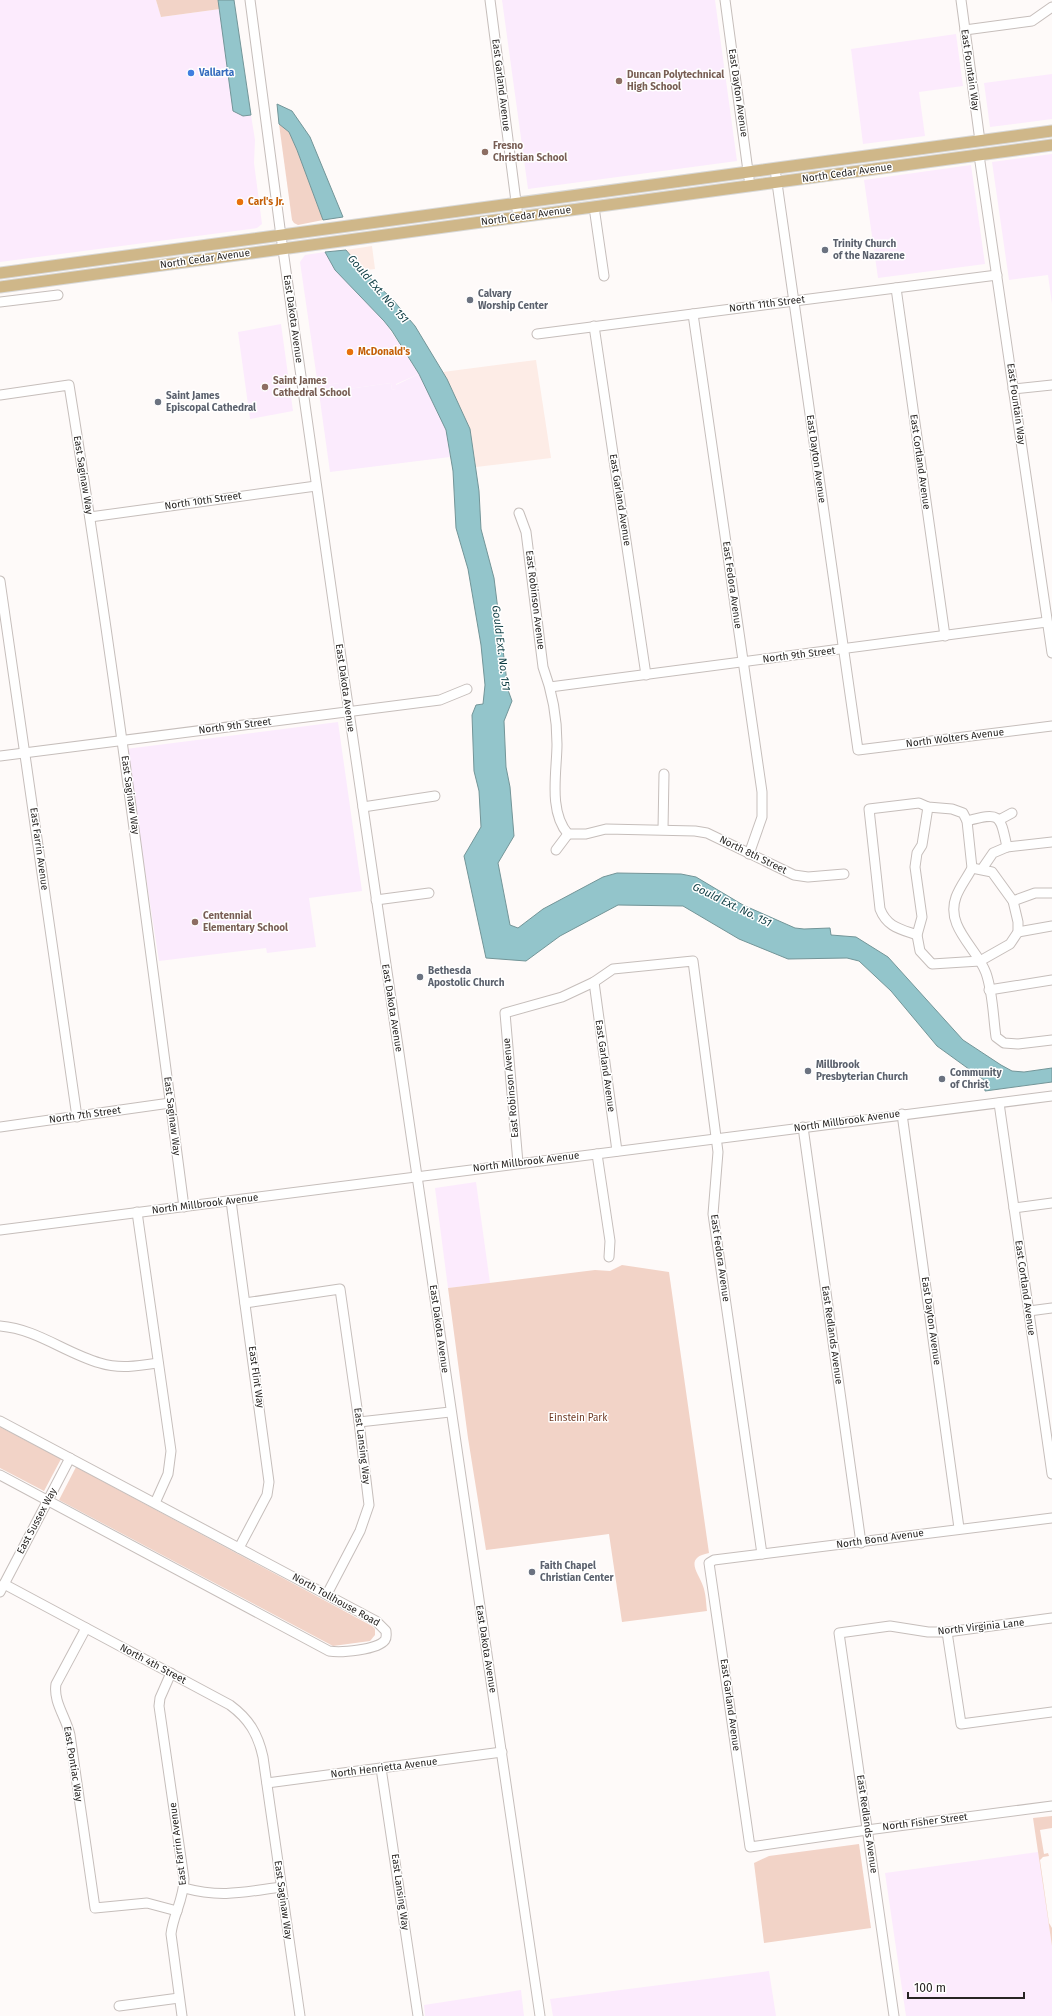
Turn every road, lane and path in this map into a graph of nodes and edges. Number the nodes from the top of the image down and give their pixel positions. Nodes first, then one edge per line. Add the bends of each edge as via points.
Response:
1 (250, 0) edge
2 (490, 0) edge
3 (726, 0) edge
4 (961, 0) edge
5 (1052, 7) edge
6 (965, 30) junction
7 (1052, 131) edge
8 (1031, 134) junction
9 (980, 141) junction
10 (1051, 144) edge
11 (979, 155) junction
12 (933, 161) junction
13 (774, 169) junction
14 (749, 172) junction
15 (776, 182) junction
16 (750, 186) junction
17 (516, 203) junction
18 (594, 207) junction
19 (518, 217) junction
20 (281, 236) junction
21 (283, 249) junction
22 (120, 257) junction
23 (28, 270) junction
24 (0, 273) edge
25 (997, 275) junction
26 (604, 276) dead end
27 (0, 281) edge
28 (39, 282) junction
29 (0, 287) edge
30 (896, 288) junction
31 (58, 295) dead end
32 (794, 301) junction
33 (0, 302) edge
34 (692, 314) junction
35 (594, 326) junction
36 (537, 334) dead end
37 (1052, 385) edge
38 (1013, 389) junction
39 (0, 395) edge
40 (316, 486) junction
41 (519, 513) dead end
42 (90, 517) junction
43 (0, 581) edge
44 (1048, 622) junction
45 (945, 636) junction
46 (844, 649) junction
47 (1052, 653) edge
48 (743, 662) junction
49 (646, 674) junction
50 (550, 687) junction
51 (468, 689) dead end
52 (349, 712) junction
53 (1052, 726) edge
54 (122, 740) junction
55 (858, 750) joint
56 (26, 752) junction
57 (0, 756) edge
58 (664, 774) dead end
59 (434, 796) dead end
60 (363, 807) junction
61 (928, 807) junction
62 (1012, 813) dead end
63 (999, 820) junction
64 (967, 821) junction
65 (663, 829) junction
66 (568, 834) junction
67 (1052, 842) edge
68 (1007, 847) junction
69 (556, 850) dead end
70 (749, 854) junction
71 (972, 868) junction
72 (982, 869) junction
73 (844, 874) dead end
74 (429, 893) dead end
75 (1052, 893) edge
76 (376, 900) junction
77 (1013, 902) junction
78 (1052, 926) edge
79 (1018, 932) junction
80 (917, 935) junction
81 (980, 961) junction
82 (1052, 980) edge
83 (594, 982) junction
84 (989, 990) junction
85 (1052, 1040) edge
86 (1052, 1096) edge
87 (170, 1102) junction
88 (999, 1103) junction
89 (902, 1114) junction
90 (77, 1117) junction
91 (0, 1127) edge
92 (803, 1127) junction
93 (716, 1139) junction
94 (617, 1151) junction
95 (597, 1154) junction
96 (518, 1163) junction
97 (417, 1176) junction
98 (231, 1201) junction
99 (1052, 1203) edge
100 (184, 1207) junction
101 (1014, 1208) junction
102 (136, 1212) junction
103 (0, 1230) edge
104 (609, 1257) dead end
105 (245, 1302) junction
106 (1052, 1308) edge
107 (1029, 1311) junction
108 (0, 1326) edge
109 (158, 1363) junction
110 (450, 1412) junction
111 (1048, 1413) edge
112 (0, 1421) edge
113 (359, 1422) junction
114 (70, 1458) junction
115 (1052, 1474) edge
116 (0, 1475) edge
117 (48, 1500) junction
118 (155, 1503) junction
119 (1052, 1518) edge
120 (959, 1528) junction
121 (860, 1543) junction
122 (239, 1548) junction
123 (762, 1554) junction
124 (709, 1563) joint
125 (2, 1588) edge
126 (327, 1594) junction
127 (1052, 1618) edge
128 (86, 1628) junction
129 (947, 1632) junction
130 (839, 1633) joint
131 (171, 1673) junction
132 (1052, 1712) edge
133 (502, 1752) junction
134 (381, 1768) junction
135 (267, 1783) junction
136 (1052, 1806) edge
137 (867, 1830) junction
138 (750, 1847) joint
139 (281, 1887) junction
140 (184, 1888) junction
141 (177, 1911) junction
142 (179, 1998) junction
143 (119, 2006) dead end
144 (182, 2016) edge
145 (300, 2016) edge
146 (418, 2016) edge
147 (540, 2016) edge
148 (894, 2016) edge

1 - 20 street, East Dakota Avenue
2 - 17 street, East Garland Avenue
3 - 14 street, East Dayton Avenue
4 - 6 street, East Fountain Way
5 - 6 street via 1032,20
6 - 9 street, East Fountain Way
7 - 8 main road, North Cedar Avenue
8 - 9 main road, North Cedar Avenue
8 - 11 main road via 1024,141 987,146
9 - 12 main road via 974,150 938,155
9 - 13 main road, North Cedar Avenue
10 - 11 main road, North Cedar Avenue
11 - 12 main road, North Cedar Avenue
11 - 25 street, East Fountain Way
12 - 15 main road, North Cedar Avenue
13 - 14 main road, North Cedar Avenue
13 - 15 street, East Dayton Avenue
14 - 16 street, East Dayton Avenue
14 - 17 main road, North Cedar Avenue
15 - 16 main road, North Cedar Avenue
15 - 32 street, East Dayton Avenue
16 - 18 main road, North Cedar Avenue
17 - 19 street, East Garland Avenue
17 - 20 main road, North Cedar Avenue
18 - 19 main road, North Cedar Avenue
18 - 26 street
19 - 21 main road, North Cedar Avenue
20 - 21 street, East Dakota Avenue
20 - 22 main road, North Cedar Avenue
21 - 28 main road, North Cedar Avenue
21 - 40 street, East Dakota Avenue
22 - 23 main road, North Cedar Avenue
22 - 28 main road via 116,264 111,266 50,274
23 - 24 main road, North Cedar Avenue
23 - 27 main road via 23,275
25 - 30 street, North 11th Street
25 - 38 street, East Fountain Way
28 - 29 main road, North Cedar Avenue
30 - 32 street, North 11th Street
30 - 45 street, East Cortland Avenue
31 - 33 street
32 - 34 street, North 11th Street
32 - 46 street, East Dayton Avenue
34 - 35 street, North 11th Street
34 - 48 street, East Fedora Avenue
35 - 36 street, North 11th Street
35 - 49 street, East Garland Avenue
37 - 38 street
38 - 44 street, East Fountain Way
39 - 42 street, East Saginaw Way via 69,385
40 - 42 street, North 10th Street
40 - 52 street, East Dakota Avenue
41 - 50 street, East Robinson Avenue via 526,532 543,667
42 - 54 street, East Saginaw Way
43 - 56 street, East Farrin Avenue
44 - 45 street, North 9th Street
44 - 47 street, East Fountain Way
45 - 46 street, North 9th Street
46 - 48 street, North 9th Street
46 - 55 street, East Dayton Avenue
48 - 49 street, North 9th Street
48 - 70 street, East Fedora Avenue via 763,806 759,828
49 - 50 street, North 9th Street
50 - 66 street via 557,743 557,809 562,827
51 - 52 street, North 9th Street via 440,700
52 - 54 street, North 9th Street
52 - 60 street, East Dakota Avenue
53 - 55 street, North Wolters Avenue
54 - 56 street, North 9th Street
54 - 87 street, East Saginaw Way
56 - 57 street, North 9th Street
56 - 90 street, East Farrin Avenue
58 - 65 street
59 - 60 street
60 - 76 street, East Dakota Avenue
61 - 64 street via 952,809 963,813
61 - 80 street via 922,845 917,853 915,867 922,917
61 - 80 street via 913,803 869,809 880,910 884,919 892,926
62 - 63 street
63 - 64 street via 995,816 988,816
63 - 68 street via 1002,823
64 - 71 street
65 - 66 street, North 8th Street via 606,829 586,834
65 - 70 street, North 8th Street via 707,833
66 - 69 street
67 - 68 street
68 - 72 street via 993,853
70 - 73 street, North 8th Street via 794,875 808,877
71 - 72 street
71 - 81 street via 953,906 957,927
72 - 77 street via 992,872
74 - 76 street
75 - 77 street via 1035,893
76 - 97 street, East Dakota Avenue
77 - 79 street
78 - 79 street
79 - 81 street via 1010,944
80 - 81 street via 920,951 932,964
81 - 84 street
82 - 84 street
83 - 93 street, East Fedora Avenue via 613,969 693,961
83 - 94 street, East Garland Avenue
83 - 96 street, East Robinson Avenue via 562,997 505,1013
84 - 85 street via 996,1037 1004,1043 1018,1044
86 - 88 street, North Millbrook Avenue
87 - 90 street, North 7th Street
87 - 100 street, East Saginaw Way
88 - 89 street, North Millbrook Avenue
88 - 101 street, East Cortland Avenue
89 - 92 street, North Millbrook Avenue
89 - 120 street, East Dayton Avenue
90 - 91 street, North 7th Street
92 - 93 street, North Millbrook Avenue
92 - 121 street, East Redlands Avenue
93 - 94 street, North Millbrook Avenue
93 - 123 street, East Fedora Avenue via 718,1165 713,1214
94 - 95 street, North Millbrook Avenue
95 - 96 street, North Millbrook Avenue
95 - 104 street via 610,1241
96 - 97 street, North Millbrook Avenue
97 - 98 street, North Millbrook Avenue
97 - 110 street, East Dakota Avenue
98 - 100 street, North Millbrook Avenue
98 - 105 street, East Flint Way
99 - 101 street
100 - 102 street, North Millbrook Avenue
101 - 107 street, East Cortland Avenue
102 - 103 street, North Millbrook Avenue
102 - 109 street
105 - 113 street, East Lansing Way via 340,1289
105 - 122 street, East Flint Way via 269,1482 267,1495
106 - 107 street
107 - 111 street, East Cortland Avenue
108 - 109 street via 46,1334 85,1358 102,1364 132,1367
109 - 118 street via 171,1451 168,1474
110 - 113 street
110 - 133 street, East Dakota Avenue
111 - 115 street, East Cortland Avenue
112 - 114 street, North Tollhouse Road
113 - 126 street, East Lansing Way via 369,1505 360,1531
114 - 117 street, East Sussex Way
114 - 118 street, North Tollhouse Road
116 - 117 street, North Tollhouse Road
117 - 125 street, East Sussex Way
117 - 126 street, North Tollhouse Road via 329,1651 374,1647 385,1640 386,1631 382,1625
118 - 122 street, North Tollhouse Road
119 - 120 street, North Bond Avenue
120 - 121 street, North Bond Avenue
121 - 123 street, North Bond Avenue
122 - 126 street, North Tollhouse Road
123 - 124 street, North Bond Avenue via 714,1560
124 - 138 street, East Garland Avenue
125 - 128 street, North 4th Street
127 - 129 street, North Virginia Lane
128 - 131 street, North 4th Street
128 - 141 street, East Pontiac Way via 56,1684 55,1692 70,1735 95,1908 147,1903
129 - 130 street, North Virginia Lane via 890,1626
129 - 132 street via 960,1724
130 - 137 street, East Redlands Avenue
131 - 135 street, North 4th Street via 242,1714 259,1740
131 - 140 street, East Farrin Avenue via 159,1706
133 - 134 street, North Henrietta Avenue
133 - 147 street, East Dakota Avenue
134 - 135 street, North Henrietta Avenue
134 - 146 street, East Lansing Way
135 - 139 street, East Saginaw Way
136 - 137 street, North Fisher Street
137 - 138 street, North Fisher Street
137 - 148 street, East Redlands Avenue
139 - 140 street via 224,1895
139 - 145 street, East Saginaw Way
140 - 141 street, East Farrin Avenue
141 - 142 street, East Farrin Avenue via 171,1934
142 - 143 street
142 - 144 street, East Farrin Avenue

